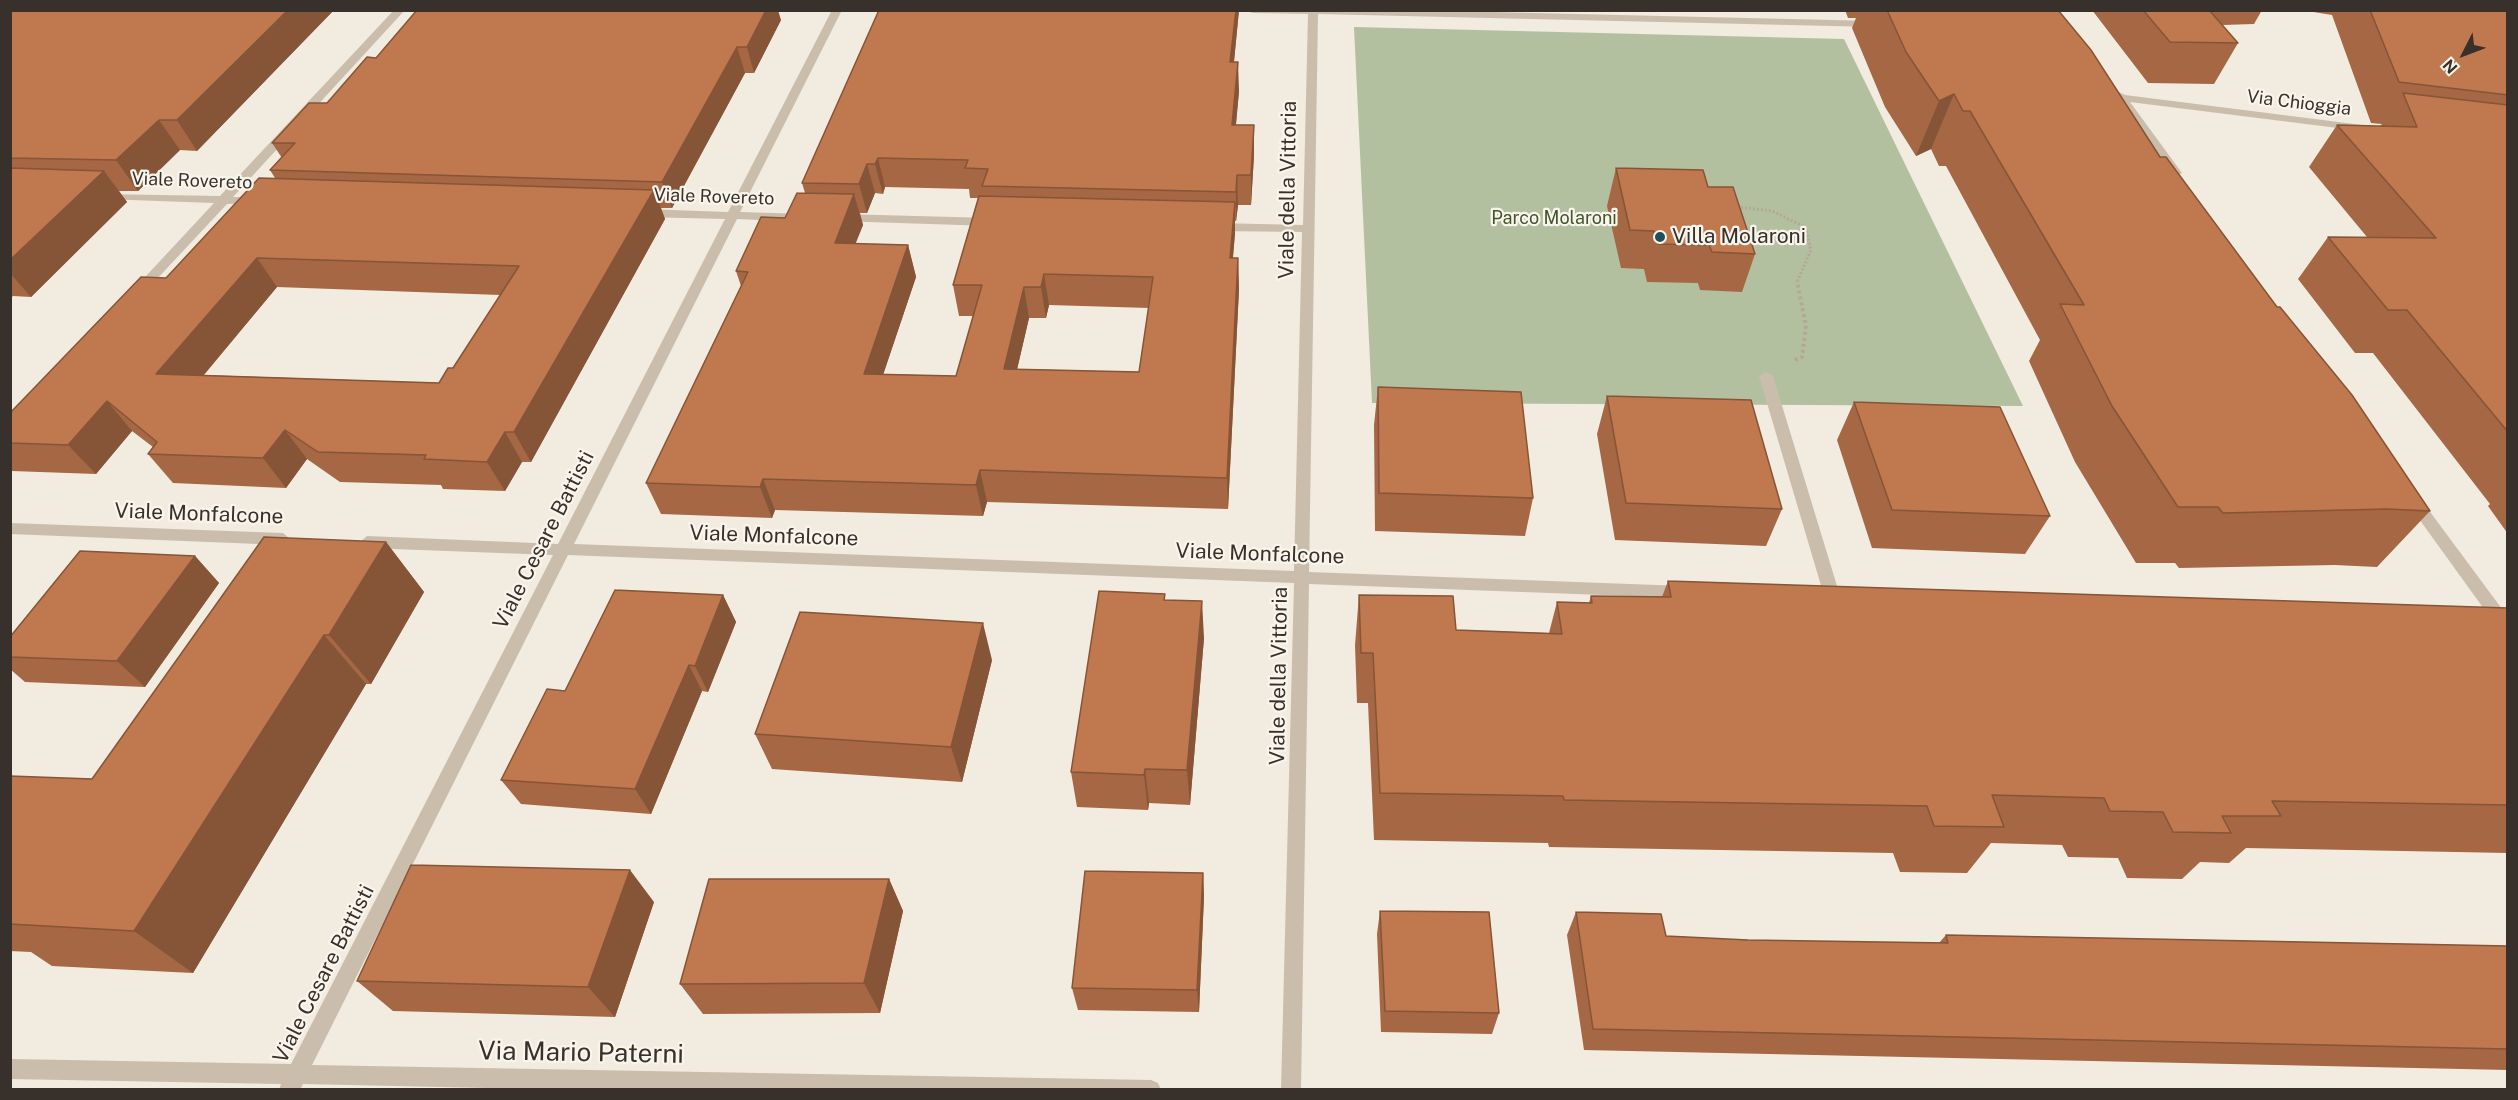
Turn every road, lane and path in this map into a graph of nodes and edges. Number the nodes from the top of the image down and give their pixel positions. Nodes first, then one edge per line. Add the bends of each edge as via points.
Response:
1 (400, 10) edge
2 (837, 10) edge
3 (1252, 10) edge
4 (1313, 11) edge
5 (1706, 15) edge
6 (1883, 24) dead end
7 (2109, 81) edge
8 (2122, 99) junction
9 (2379, 130) edge
10 (2185, 185) edge
11 (93, 196) edge
12 (224, 200) junction
13 (269, 201) edge
14 (1729, 206) edge
15 (627, 213) edge
16 (732, 216) junction
17 (1007, 222) edge
18 (1207, 227) edge
19 (1309, 229) junction
20 (129, 302) edge
21 (1766, 376) joint
22 (2408, 493) edge
23 (10, 528) edge
24 (295, 539) edge
25 (354, 541) edge
26 (562, 550) junction
27 (1302, 576) junction
28 (1703, 593) edge
29 (1833, 599) edge
30 (2485, 627) edge
31 (2507, 629) edge
32 (10, 1068) edge
33 (292, 1082) edge
34 (1150, 1089) edge
35 (1291, 1089) edge

1 - 12 street
2 - 16 street, Viale Cesare Battisti
3 - 4 street
4 - 5 street
4 - 19 street, Viale della Vittoria
5 - 6 street
7 - 8 street
8 - 9 street, Via Chioggia
8 - 10 street
11 - 12 street, Viale Rovereto
12 - 13 street, Viale Rovereto
12 - 20 street
14 - 21 path via 1772,211 1805,227 1811,250 1797,281 1806,326 1802,357
15 - 16 street, Viale Rovereto
16 - 17 street, Viale Rovereto
16 - 26 street, Viale Cesare Battisti
18 - 19 street
19 - 27 street, Viale della Vittoria
21 - 29 street
22 - 31 street
23 - 24 street, Viale Monfalcone
25 - 26 street, Viale Monfalcone
26 - 27 street, Viale Monfalcone
26 - 33 street, Viale Cesare Battisti
27 - 28 street, Viale Monfalcone
27 - 35 street, Viale della Vittoria
30 - 31 street
32 - 33 street, Via Mario Paterni
33 - 34 street, Via Mario Paterni

